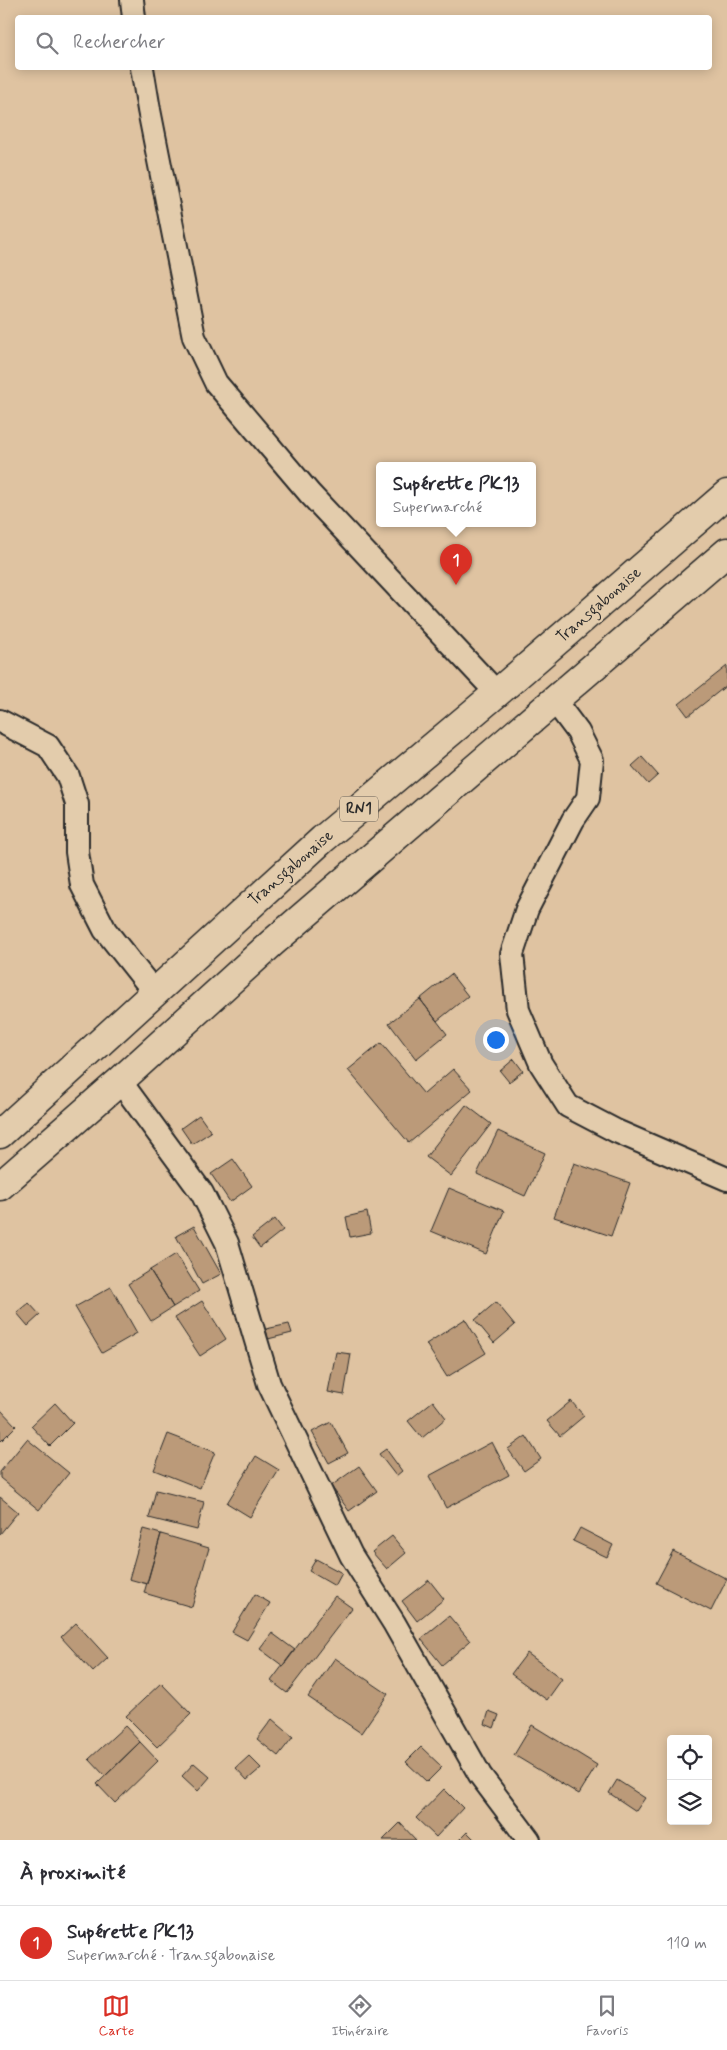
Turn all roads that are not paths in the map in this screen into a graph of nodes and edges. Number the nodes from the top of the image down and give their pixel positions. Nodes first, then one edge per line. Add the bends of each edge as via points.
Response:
1 (132, 0) edge
2 (134, 15) edge
3 (142, 70) edge
4 (727, 494) edge
5 (727, 552) edge
6 (497, 693) junction
7 (554, 700) junction
8 (0, 721) edge
9 (155, 993) junction
10 (120, 1081) junction
11 (0, 1134) edge
12 (727, 1179) edge
13 (0, 1186) edge
14 (529, 1840) edge

1 - 2 street
3 - 6 street via 194,337 216,382 310,494
4 - 6 highway, Transgabonaise / RN1
5 - 7 highway, RN1
6 - 9 highway, Transgabonaise / RN1 via 323,840
7 - 10 highway, RN1 via 272,943
7 - 12 street via 578,732 592,760 588,798 573,820 524,918 512,954 518,1010 541,1064 568,1106 616,1131
8 - 9 street via 48,746 68,776 77,804 77,852 82,885 105,930
9 - 11 highway, Transgabonaise / RN1
10 - 13 highway, RN1
10 - 14 street via 202,1193 227,1243 269,1384 351,1555 394,1623 480,1775

